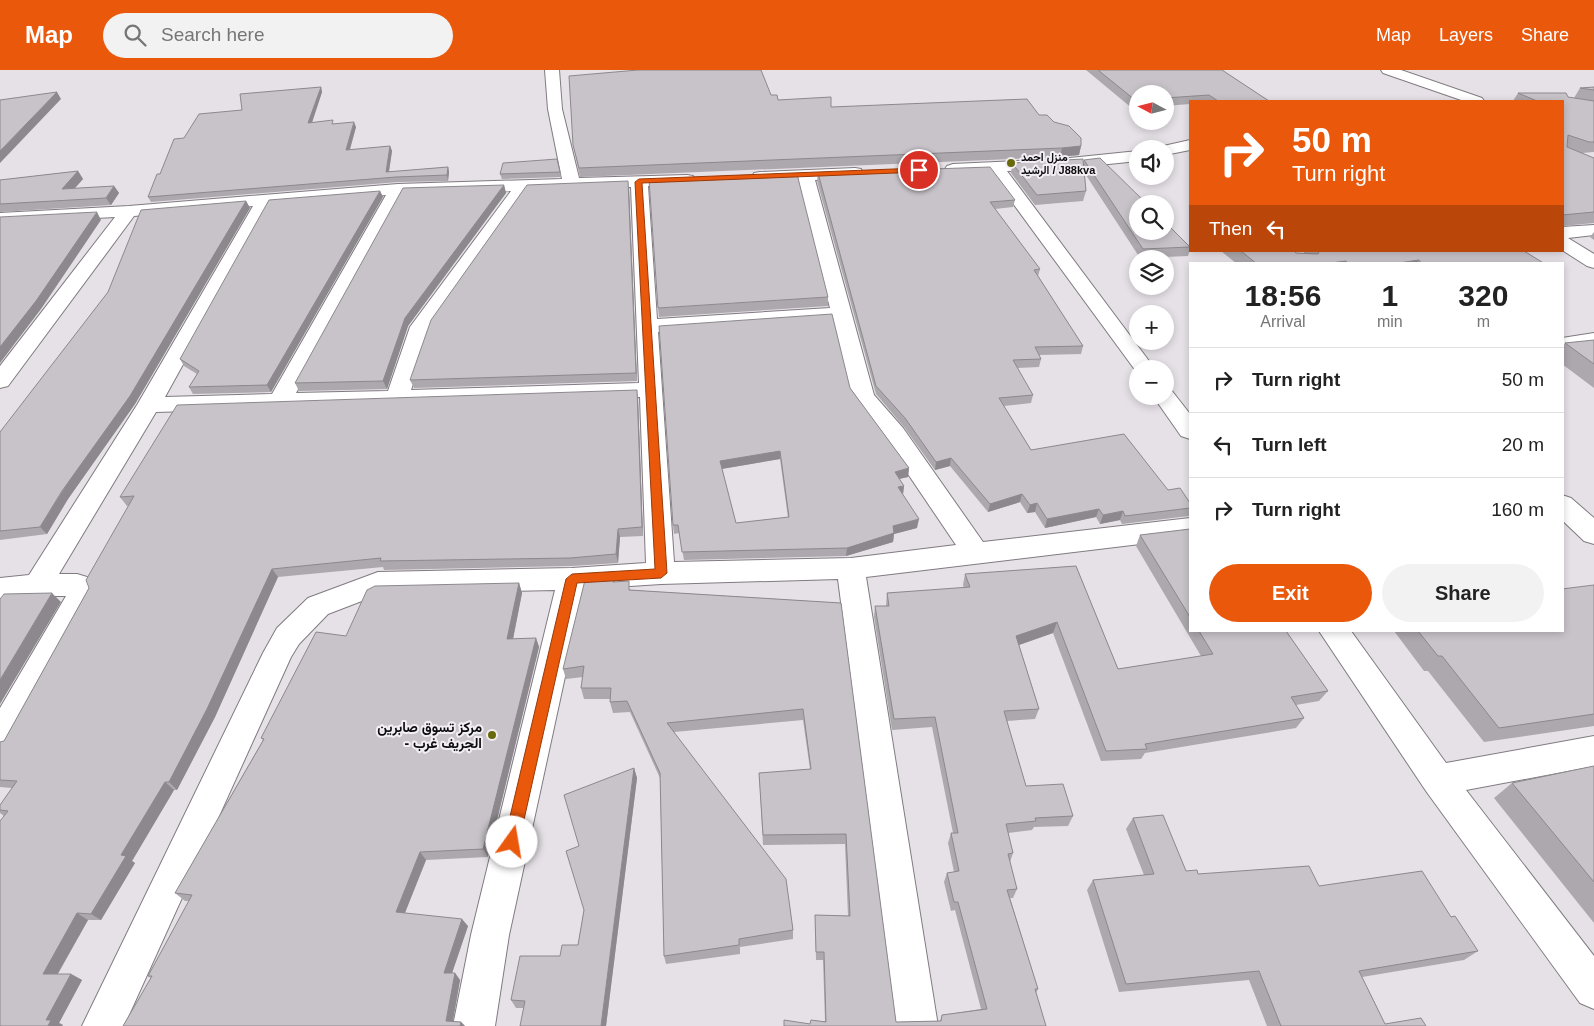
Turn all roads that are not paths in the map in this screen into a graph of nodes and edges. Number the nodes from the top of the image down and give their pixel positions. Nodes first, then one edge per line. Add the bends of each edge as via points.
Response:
1 (552, 70) edge
2 (1388, 70) edge
3 (1474, 100) edge
4 (1189, 145) edge
5 (1174, 148) edge
6 (1174, 153) edge
7 (1129, 157) edge
8 (1189, 162) edge
9 (995, 167) junction
10 (938, 170) edge
11 (871, 172) edge
12 (805, 175) junction
13 (746, 177) edge
14 (707, 179) edge
15 (639, 182) junction
16 (572, 184) junction
17 (523, 186) junction
18 (398, 189) junction
19 (265, 200) junction
20 (129, 211) junction
21 (0, 218) edge
22 (1594, 230) edge
23 (1564, 233) edge
24 (1564, 243) edge
25 (1594, 262) edge
26 (842, 313) junction
27 (647, 326) junction
28 (1594, 339) edge
29 (1564, 345) edge
30 (1137, 360) edge
31 (0, 381) edge
32 (650, 390) junction
33 (397, 397) junction
34 (280, 401) junction
35 (149, 405) junction
36 (1171, 405) edge
37 (1189, 430) edge
38 (1564, 506) edge
39 (1189, 528) edge
40 (1594, 534) edge
41 (975, 552) junction
42 (851, 568) junction
43 (661, 573) junction
44 (572, 579) junction
45 (38, 585) junction
46 (0, 589) edge
47 (1335, 632) edge
48 (0, 738) edge
49 (1594, 750) edge
50 (1438, 780) junction
51 (1594, 989) edge
52 (103, 1026) edge
53 (474, 1026) edge
54 (917, 1026) edge

1 - 16 street via 555,109
2 - 3 street
4 - 5 street
6 - 8 street
7 - 9 street
9 - 10 street
9 - 30 street
11 - 12 street
12 - 13 street
12 - 26 street
14 - 15 street
15 - 16 street
15 - 27 street
16 - 17 street
17 - 18 street
17 - 33 street via 421,327
18 - 19 street
18 - 34 street
19 - 20 street
19 - 35 street
20 - 21 street
20 - 31 street
22 - 23 street
24 - 25 street
26 - 27 street
26 - 41 street via 863,396 894,434
27 - 32 street
28 - 29 street
32 - 33 street
32 - 43 street
33 - 34 street
34 - 35 street
35 - 45 street
36 - 37 street
38 - 40 street
39 - 41 street
41 - 42 street
42 - 43 street
42 - 54 street
43 - 44 street
44 - 52 street via 378,583 318,606 288,636 278,653
44 - 53 street via 490,935
45 - 46 street
45 - 48 street via 77,585 81,596
47 - 50 street
49 - 50 street
50 - 51 street

